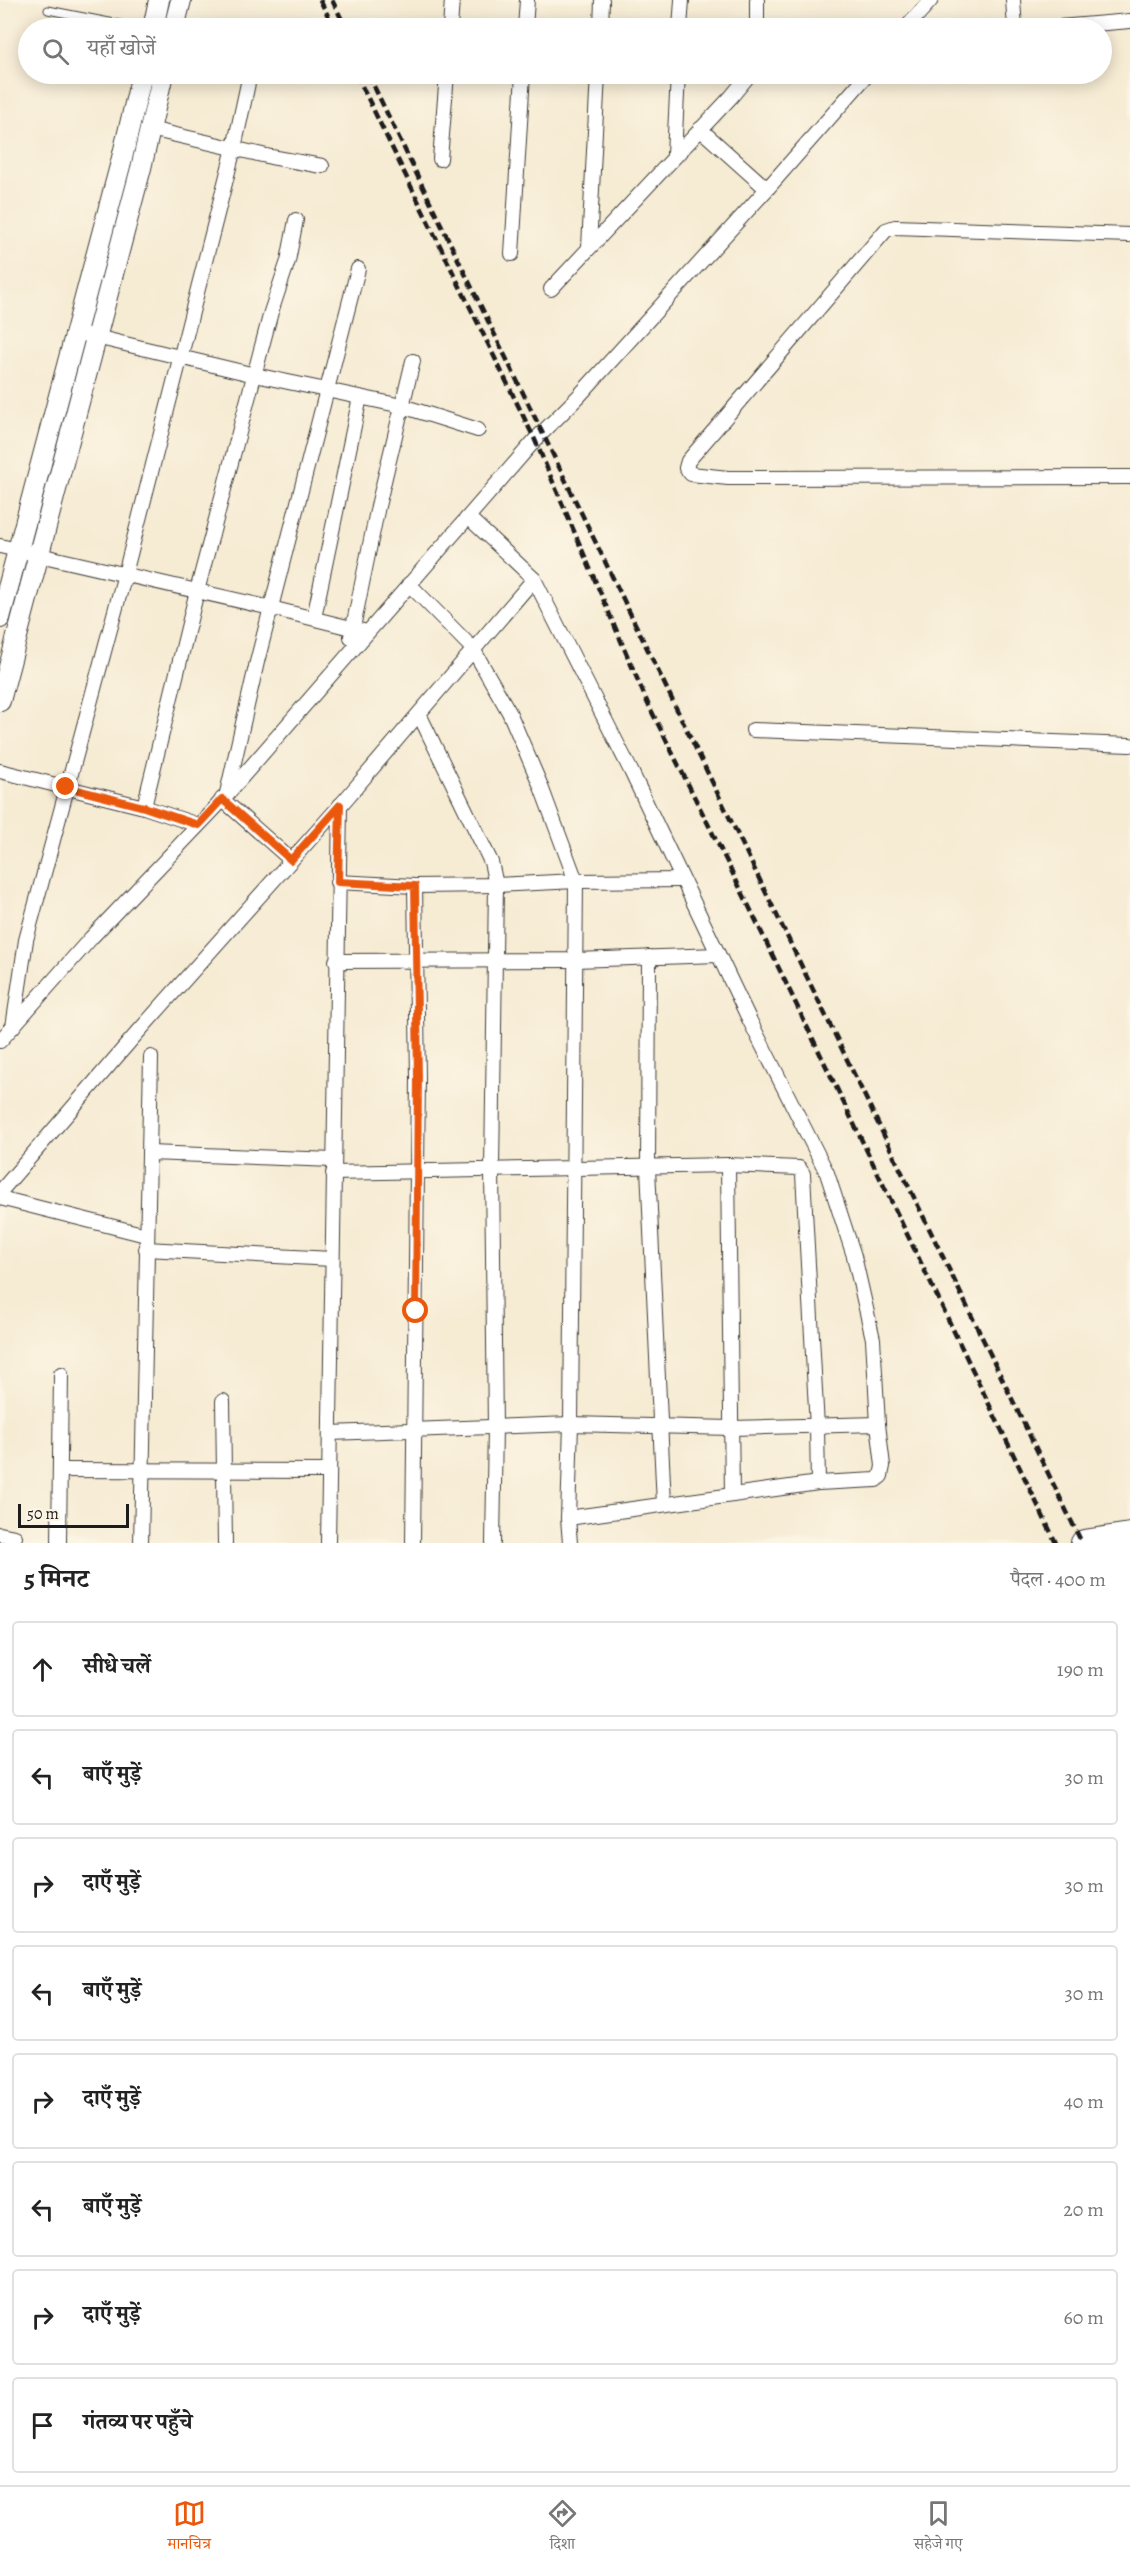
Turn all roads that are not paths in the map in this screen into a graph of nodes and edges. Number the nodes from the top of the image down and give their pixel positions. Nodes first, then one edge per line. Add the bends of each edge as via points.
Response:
1 (159, 0) edge
2 (181, 0) edge
3 (452, 0) edge
4 (527, 0) edge
5 (602, 0) edge
6 (682, 0) edge
7 (757, 0) edge
8 (931, 0) edge
9 (1013, 0) edge
10 (48, 10) dead end
11 (89, 18) edge
12 (155, 18) edge
13 (176, 18) edge
14 (451, 18) edge
15 (526, 18) edge
16 (601, 18) edge
17 (681, 18) edge
18 (757, 18) edge
19 (915, 18) edge
20 (1014, 18) edge
21 (1130, 21) edge
22 (1112, 23) edge
23 (140, 84) edge
24 (161, 84) edge
25 (248, 84) edge
26 (446, 84) edge
27 (522, 84) edge
28 (597, 84) edge
29 (678, 84) edge
30 (741, 84) edge
31 (859, 84) edge
32 (150, 129) junction
33 (700, 129) junction
34 (234, 148) junction
35 (674, 155) junction
36 (440, 159) dead end
37 (322, 166) dead end
38 (767, 189) junction
39 (296, 220) dead end
40 (1130, 235) edge
41 (589, 247) junction
42 (512, 255) dead end
43 (358, 269) dead end
44 (551, 289) dead end
45 (75, 332) junction
46 (95, 337) junction
47 (179, 357) junction
48 (413, 361) dead end
49 (255, 375) junction
50 (327, 390) junction
51 (360, 397) junction
52 (402, 406) junction
53 (478, 430) dead end
54 (1130, 477) edge
55 (468, 517) junction
56 (9, 548) edge
57 (38, 555) junction
58 (125, 574) junction
59 (534, 579) junction
60 (409, 584) junction
61 (197, 591) junction
62 (271, 608) junction
63 (0, 618) edge
64 (314, 618) junction
65 (352, 628) junction
66 (367, 632) junction
67 (473, 649) junction
68 (348, 653) junction
69 (0, 702) edge
70 (419, 714) junction
71 (753, 730) dead end
72 (1130, 745) edge
73 (0, 771) edge
74 (66, 787) junction
75 (224, 797) junction
76 (340, 805) junction
77 (144, 807) junction
78 (198, 825) junction
79 (291, 860) junction
80 (682, 880) junction
81 (576, 881) junction
82 (338, 882) junction
83 (496, 885) junction
84 (415, 886) junction
85 (718, 955) junction
86 (649, 957) junction
87 (497, 959) junction
88 (575, 960) junction
89 (336, 961) junction
90 (417, 961) junction
91 (13, 1027) junction
92 (0, 1041) edge
93 (151, 1057) dead end
94 (149, 1153) junction
95 (728, 1165) junction
96 (333, 1166) junction
97 (648, 1168) junction
98 (492, 1169) junction
99 (572, 1169) junction
100 (417, 1170) junction
101 (0, 1192) edge
102 (0, 1198) edge
103 (146, 1242) junction
104 (332, 1259) junction
105 (61, 1374) dead end
106 (223, 1401) dead end
107 (571, 1424) junction
108 (878, 1424) junction
109 (660, 1426) junction
110 (817, 1426) junction
111 (495, 1427) junction
112 (731, 1428) junction
113 (413, 1431) junction
114 (330, 1433) junction
115 (60, 1470) junction
116 (142, 1471) junction
117 (225, 1471) junction
118 (329, 1471) junction
119 (818, 1483) junction
120 (732, 1495) junction
121 (664, 1504) junction
122 (568, 1518) junction
123 (0, 1534) edge
124 (1130, 1536) edge
125 (15, 1538) dead end
126 (59, 1543) edge
127 (141, 1543) edge
128 (225, 1543) edge
129 (328, 1543) edge
130 (413, 1543) edge
131 (493, 1543) edge
132 (570, 1543) edge
133 (1084, 1543) edge

1 - 12 main road
2 - 13 main road
3 - 14 street
4 - 15 street
5 - 16 street
6 - 17 street
7 - 18 street
8 - 19 street
9 - 20 street
10 - 11 lane
21 - 22 street
23 - 45 main road
24 - 32 main road
25 - 34 street
26 - 36 street
27 - 42 street
28 - 41 street
29 - 35 street
30 - 33 street
31 - 38 street
32 - 34 street
32 - 46 main road
33 - 35 street
33 - 38 street
34 - 37 street
34 - 47 street
35 - 41 street
38 - 55 street
39 - 49 street
40 - 54 street via 895,227 886,230 686,468 691,474 728,478
41 - 44 street
43 - 50 street
45 - 46 street
45 - 56 main road
46 - 47 street
46 - 57 main road
47 - 49 street
47 - 58 street
48 - 52 street
49 - 50 street
49 - 61 street
50 - 51 street
50 - 62 street
51 - 52 street
51 - 64 street
52 - 53 street
52 - 65 street
55 - 59 street
55 - 60 street
56 - 57 street
56 - 63 main road
57 - 58 street
57 - 69 main road
58 - 61 street
58 - 74 street
59 - 67 street
59 - 80 street
60 - 66 street
60 - 67 street
61 - 62 street
61 - 77 street
62 - 64 street
62 - 75 street
64 - 65 street
65 - 66 street
65 - 68 street
66 - 68 street
67 - 70 street
67 - 81 street via 509,712
68 - 75 street
70 - 76 street
70 - 83 street via 491,862
71 - 72 street
73 - 74 street
74 - 77 street
74 - 91 street via 26,940
75 - 78 street
75 - 79 street
76 - 79 street
76 - 82 street
77 - 78 street
78 - 91 street
79 - 101 street
80 - 81 street
80 - 85 street
81 - 83 street
81 - 88 street
82 - 84 street
82 - 89 street
83 - 84 street
83 - 87 street
84 - 90 street
85 - 86 street
85 - 108 street via 827,1173 869,1313
86 - 88 street
86 - 97 street
87 - 88 street
87 - 90 street
87 - 98 street
88 - 99 street
89 - 90 street
89 - 96 street
90 - 100 street
91 - 92 street
93 - 94 street
94 - 96 street
94 - 103 street
95 - 97 street
95 - 110 street via 792,1166 800,1168 803,1174
95 - 112 street
96 - 100 street
96 - 104 street
97 - 99 street
97 - 109 street
98 - 99 street
98 - 100 street
98 - 111 street
99 - 107 street
100 - 113 street
102 - 103 street
103 - 104 street
103 - 116 street
104 - 114 street
105 - 115 street
106 - 117 street
107 - 109 street
107 - 111 street
107 - 122 street
108 - 110 street
108 - 119 street via 881,1476 871,1482
109 - 112 street
109 - 121 street
110 - 112 street
110 - 119 street
111 - 113 street
111 - 131 street
112 - 120 street
113 - 114 street
113 - 130 street
114 - 118 street
115 - 116 street
115 - 126 street
116 - 117 street
116 - 127 street
117 - 118 street
117 - 128 street
118 - 129 street
119 - 120 street
120 - 121 street
121 - 122 street
122 - 132 street
123 - 125 street
124 - 133 highway

